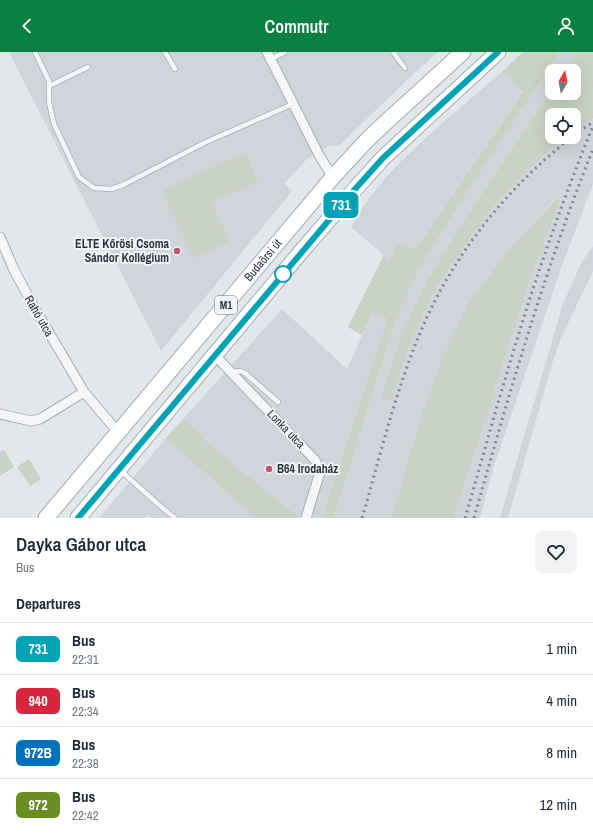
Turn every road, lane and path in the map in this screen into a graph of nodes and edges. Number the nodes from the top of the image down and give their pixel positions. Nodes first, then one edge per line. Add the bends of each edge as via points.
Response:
1 (35, 52) edge
2 (165, 52) edge
3 (286, 52) edge
4 (393, 52) edge
5 (463, 52) edge
6 (498, 52) edge
7 (269, 56) edge
8 (88, 67) dead end
9 (405, 68) dead end
10 (175, 69) dead end
11 (48, 86) junction
12 (293, 104) junction
13 (333, 177) junction
14 (0, 237) edge
15 (215, 355) junction
16 (230, 372) junction
17 (84, 392) junction
18 (278, 402) dead end
19 (0, 414) edge
20 (118, 432) junction
21 (119, 469) junction
22 (46, 518) edge
23 (78, 518) edge
24 (175, 518) edge
25 (306, 518) edge

1 - 11 lane via 49,81
2 - 10 lane
3 - 7 lane
4 - 9 lane
5 - 13 main road, Budaörsi út / M1 via 367,140
6 - 15 main road, Budaörsi út / M1 via 383,158
7 - 12 street
8 - 11 lane
11 - 12 lane via 54,124 79,177 94,188 111,189 123,186 206,142
12 - 13 street
13 - 20 main road, Budaörsi út / M1
14 - 17 street, Rahó utca via 34,307
15 - 16 street, Lonka utca
15 - 21 main road, Budaörsi út / M1
16 - 18 lane via 245,373
16 - 25 street, Lonka utca via 315,460 320,472
17 - 19 street via 40,420 31,421
17 - 20 street, Rahó utca
20 - 22 main road, Budaörsi út / M1
21 - 23 main road, Budaörsi út / M1
21 - 24 lane

